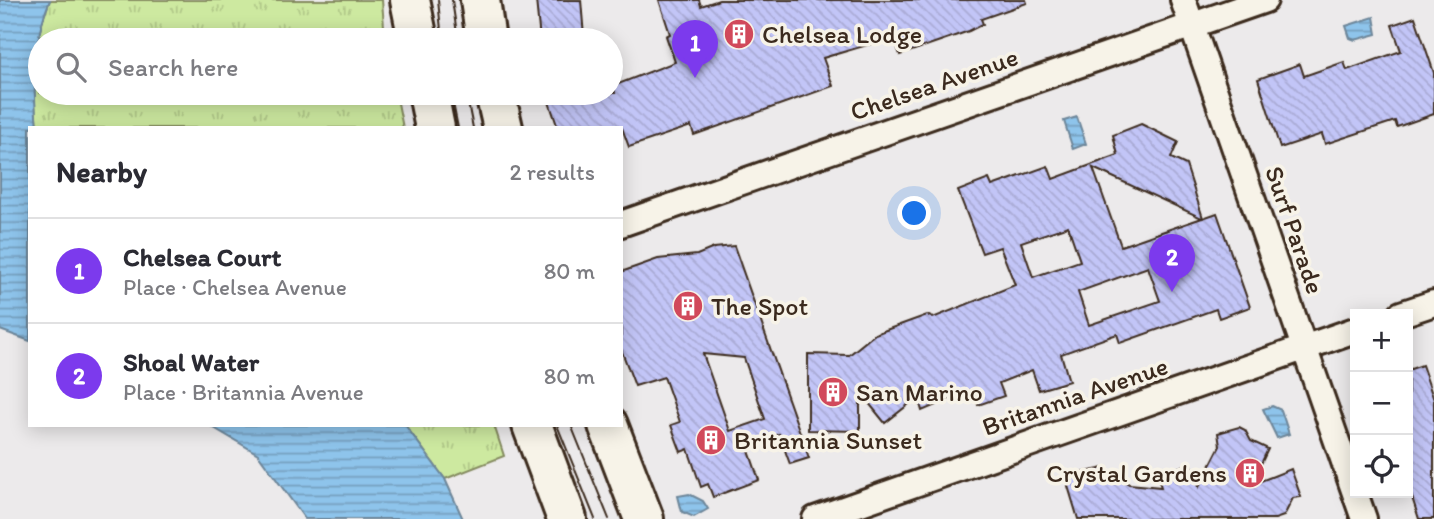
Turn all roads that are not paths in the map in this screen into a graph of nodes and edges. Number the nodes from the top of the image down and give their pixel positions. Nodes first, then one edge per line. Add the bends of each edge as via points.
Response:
1 (410, 0) edge
2 (480, 0) edge
3 (1183, 0) edge
4 (1265, 0) edge
5 (1192, 26) junction
6 (416, 28) edge
7 (484, 28) edge
8 (430, 105) edge
9 (498, 105) edge
10 (435, 126) edge
11 (503, 126) edge
12 (623, 223) edge
13 (1434, 303) edge
14 (1413, 310) edge
15 (1350, 332) edge
16 (1305, 348) junction
17 (533, 427) edge
18 (609, 427) edge
19 (567, 519) edge
20 (644, 519) edge
21 (815, 519) edge
22 (1364, 519) edge

1 - 6 highway
2 - 7 highway
3 - 5 street, Surf Parade
4 - 5 street, Chelsea Avenue
5 - 12 street, Chelsea Avenue
5 - 16 street, Surf Parade
8 - 10 highway
9 - 11 highway
13 - 14 street
15 - 16 street, Britannia Avenue
16 - 21 street, Britannia Avenue
16 - 22 street, Surf Parade
17 - 19 highway
18 - 20 highway

